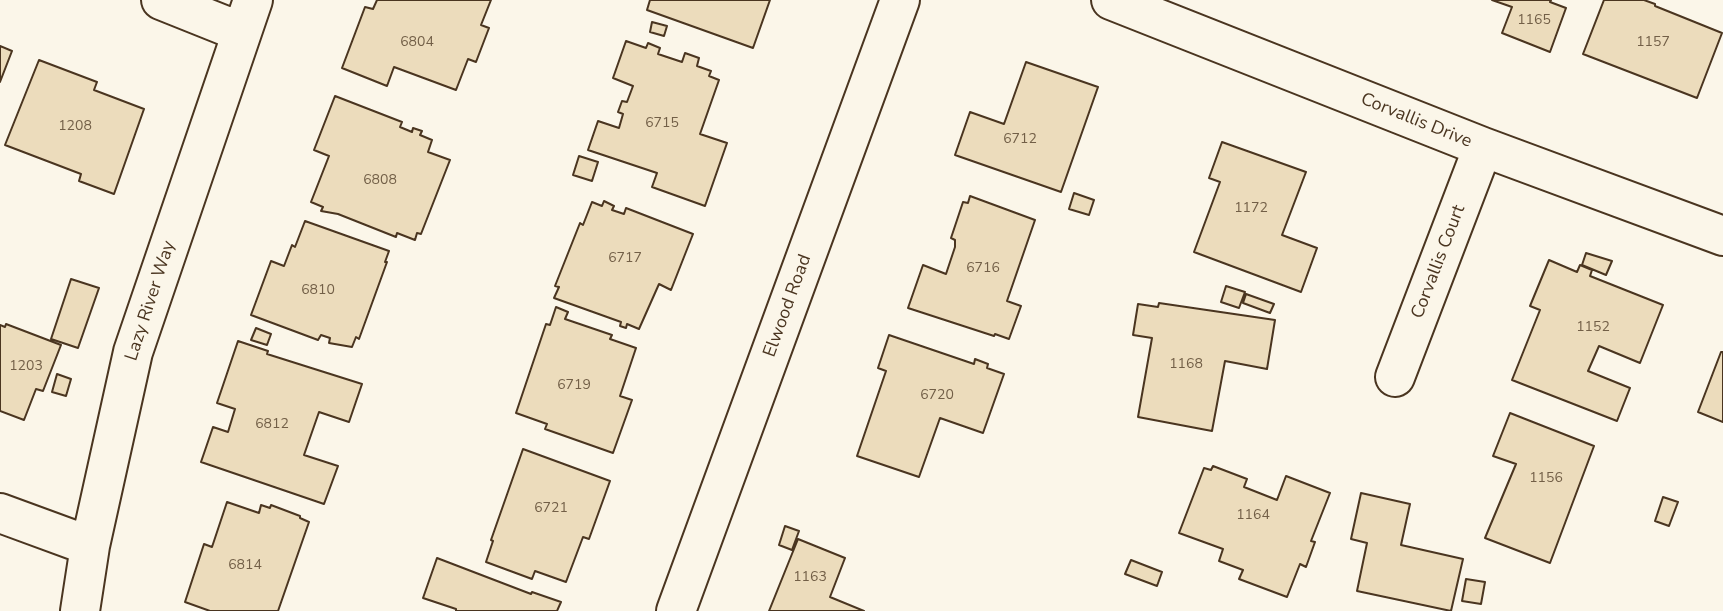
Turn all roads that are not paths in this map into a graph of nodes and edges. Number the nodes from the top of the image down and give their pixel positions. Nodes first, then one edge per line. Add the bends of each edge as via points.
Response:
1 (161, 0) edge
2 (900, 0) edge
3 (1111, 0) edge
4 (247, 16) edge
5 (1483, 147) junction
6 (1723, 236) edge
7 (1395, 377) dead end
8 (0, 513) edge
9 (90, 546) junction
10 (80, 611) edge
11 (676, 611) edge

1 - 4 street
2 - 11 street, Elwood Road
3 - 5 street, Corvallis Drive
4 - 9 street, Lazy River Way via 133,352
5 - 6 street, Corvallis Drive
5 - 7 street, Corvallis Court
8 - 9 street
9 - 10 street, Lazy River Way

